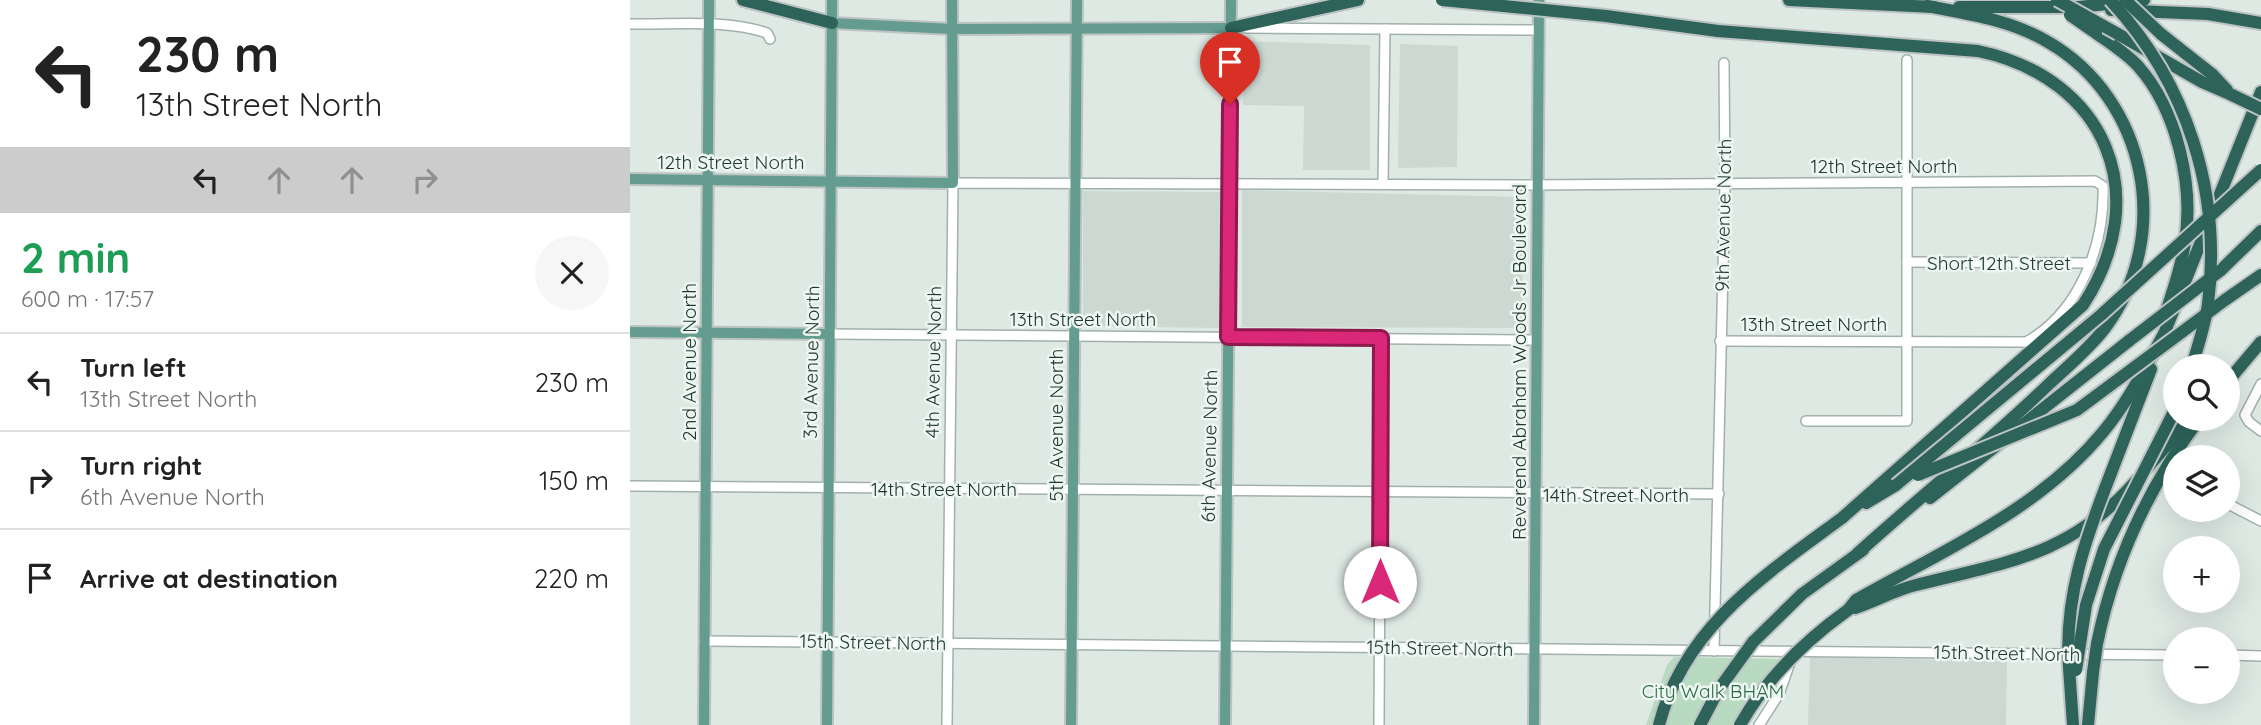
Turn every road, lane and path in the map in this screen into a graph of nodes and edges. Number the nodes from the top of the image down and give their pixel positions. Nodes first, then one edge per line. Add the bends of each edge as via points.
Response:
1 (709, 0) edge
2 (743, 0) edge
3 (832, 0) edge
4 (952, 0) edge
5 (1077, 0) edge
6 (1231, 0) edge
7 (1358, 0) edge
8 (1442, 0) edge
9 (1538, 0) edge
10 (1789, 0) edge
11 (2051, 0) edge
12 (2057, 0) edge
13 (2110, 0) edge
14 (2125, 0) edge
15 (2144, 0) edge
16 (1927, 6) junction
17 (2079, 7) junction
18 (2257, 22) edge
19 (832, 23) junction
20 (630, 24) edge
21 (709, 25) junction
22 (1077, 26) junction
23 (1231, 28) junction
24 (952, 29) junction
25 (1385, 29) junction
26 (1538, 30) junction
27 (771, 39) dead end
28 (1908, 60) dead end
29 (1724, 63) dead end
30 (2261, 92) edge
31 (2232, 95) junction
32 (2261, 108) edge
33 (2261, 170) edge
34 (630, 179) edge
35 (708, 179) junction
36 (831, 180) junction
37 (1075, 181) junction
38 (2095, 181) joint
39 (1228, 182) junction
40 (953, 183) junction
41 (1383, 183) junction
42 (1907, 183) junction
43 (1537, 184) junction
44 (1725, 184) junction
45 (2261, 231) edge
46 (2261, 244) edge
47 (1907, 262) junction
48 (2091, 263) junction
49 (2221, 270) junction
50 (2261, 275) edge
51 (630, 332) edge
52 (707, 332) junction
53 (2165, 332) junction
54 (829, 334) junction
55 (952, 335) junction
56 (1074, 335) junction
57 (1228, 337) junction
58 (1381, 338) junction
59 (1536, 340) junction
60 (1720, 341) junction
61 (1907, 342) junction
62 (2261, 342) edge
63 (2195, 354) edge
64 (2151, 356) junction
65 (2240, 366) edge
66 (2261, 384) edge
67 (1806, 421) dead end
68 (2164, 431) edge
69 (2179, 431) edge
70 (2191, 431) edge
71 (2261, 431) edge
72 (1896, 485) junction
73 (630, 486) edge
74 (706, 486) junction
75 (828, 488) junction
76 (948, 490) junction
77 (1073, 490) junction
78 (1226, 491) junction
79 (1381, 493) junction
80 (1535, 494) junction
81 (1719, 494) junction
82 (2240, 510) edge
83 (1842, 518) junction
84 (2261, 521) edge
85 (1858, 553) junction
86 (1848, 610) junction
87 (704, 641) junction
88 (827, 642) junction
89 (948, 643) junction
90 (1072, 644) junction
91 (1225, 646) junction
92 (1380, 647) junction
93 (1534, 649) junction
94 (1714, 650) junction
95 (1793, 651) junction
96 (2163, 655) edge
97 (2240, 655) edge
98 (2261, 656) edge
99 (2072, 668) junction
100 (704, 725) edge
101 (827, 725) edge
102 (947, 725) edge
103 (1071, 725) edge
104 (1225, 725) edge
105 (1379, 725) edge
106 (1534, 725) edge
107 (1660, 725) edge
108 (1700, 725) edge
109 (1740, 725) edge
110 (1759, 725) edge
111 (2075, 725) edge
112 (2088, 725) edge

1 - 21 main road, 2nd Avenue North
2 - 19 highway
3 - 19 main road, 3rd Avenue North
4 - 24 main road, 4th Avenue North
5 - 22 main road, 5th Avenue North
6 - 23 main road, 6th Avenue North
7 - 23 highway
8 - 83 highway, bridge via 1718,31 1978,51 2016,60 2068,92 2091,120 2113,172 2117,211 2111,251 2083,305
9 - 26 main road, Reverend Abraham Woods Jr Boulevard
10 - 16 highway
11 - 64 highway, bridge via 2138,66 2164,106 2178,147 2187,201 2185,242
12 - 31 highway, bridge
13 - 63 highway, bridge via 2135,26 2171,85 2191,131 2206,184 2211,237 2208,306
14 - 31 highway, bridge
15 - 17 highway
16 - 17 highway
16 - 85 highway via 2032,33 2070,56 2092,77 2123,120 2138,161 2144,201 2141,243 2124,297 2099,336 2009,422
17 - 18 highway via 2208,14
19 - 24 main road
19 - 36 main road, 3rd Avenue North
20 - 21 street
21 - 27 street via 756,29
21 - 35 main road, 2nd Avenue North
22 - 23 main road
22 - 24 main road
22 - 37 main road, 5th Avenue North
23 - 25 street
23 - 39 main road, 6th Avenue North
24 - 40 main road, 4th Avenue North
25 - 26 street
25 - 41 street
26 - 43 main road, Reverend Abraham Woods Jr Boulevard
28 - 42 street
29 - 44 street, 9th Avenue North
30 - 53 highway
31 - 32 highway, bridge
33 - 72 highway, bridge via 2101,315
34 - 35 main road, 12th Street North
35 - 36 main road, 12th Street North
35 - 52 main road, 2nd Avenue North
36 - 40 main road, 12th Street North
36 - 54 main road, 3rd Avenue North
37 - 39 street, 12th Street North
37 - 40 street, 12th Street North
37 - 56 main road, 5th Avenue North
38 - 42 street, 12th Street North
38 - 48 street, 13th Street North via 2103,186 2103,209
39 - 41 street, 12th Street North
39 - 57 main road, 6th Avenue North
40 - 55 street, 4th Avenue North
41 - 43 street, 12th Street North
42 - 44 street, 12th Street North
42 - 47 street
43 - 44 street, 12th Street North
43 - 59 main road, Reverend Abraham Woods Jr Boulevard
44 - 60 street, 9th Avenue North
45 - 49 highway
46 - 49 highway
47 - 48 street, Short 12th Street
47 - 61 street
48 - 61 street, 13th Street North via 2068,302 2026,342
49 - 85 highway, bridge
50 - 72 highway, bridge via 2077,410
51 - 52 main road, 13th Street North
52 - 54 main road, 13th Street North
52 - 74 main road, 2nd Avenue North
53 - 64 highway
53 - 99 highway, bridge via 2076,570 2067,642
54 - 55 street, 13th Street North
54 - 75 main road, 3rd Avenue North
55 - 56 street, 13th Street North
55 - 76 street, 4th Avenue North
56 - 57 street, 13th Street North
56 - 77 main road, 5th Avenue North
57 - 58 street, 13th Street North
57 - 78 main road, 6th Avenue North
58 - 59 street, 13th Street North
58 - 79 street
59 - 80 main road, Reverend Abraham Woods Jr Boulevard
60 - 61 street, 13th Street North
60 - 81 street, 9th Avenue North
61 - 67 street via 1907,421
62 - 65 highway
64 - 86 highway via 2104,431 2053,483 1991,524 1856,600
66 - 71 street via 2246,410 2246,418
68 - 99 highway, bridge via 2104,549
69 - 86 highway via 2121,498 2080,531 2046,550 2014,563 1913,586
70 - 112 highway, bridge via 2157,480 2112,581 2092,672
72 - 83 highway
73 - 74 street, 14th Street North
74 - 75 street, 14th Street North
74 - 87 main road, 2nd Avenue North
75 - 76 street, 14th Street North
75 - 88 main road, 3rd Avenue North
76 - 77 street, 14th Street North
76 - 89 street, 4th Avenue North
77 - 78 street, 14th Street North
77 - 90 main road, 5th Avenue North
78 - 79 street, 14th Street North
78 - 91 main road, 6th Avenue North
79 - 80 street, 14th Street North
79 - 92 street
80 - 81 street, 14th Street North
80 - 93 main road, Reverend Abraham Woods Jr Boulevard
81 - 94 street, 9th Avenue North
82 - 84 street
83 - 107 highway, bridge via 1773,569 1712,623 1684,664
85 - 108 highway, bridge via 1802,594 1753,642
86 - 109 highway, bridge via 1779,671
87 - 88 street, 15th Street North
87 - 100 main road, 2nd Avenue North
88 - 89 street, 15th Street North
88 - 101 main road, 3rd Avenue North
89 - 90 street, 15th Street North
89 - 102 street, 4th Avenue North
90 - 91 street, 15th Street North
90 - 103 main road, 5th Avenue North
91 - 92 street, 15th Street North
91 - 104 main road, 6th Avenue North
92 - 93 street, 15th Street North
92 - 105 street
93 - 94 street, 15th Street North
93 - 106 main road, Reverend Abraham Woods Jr Boulevard
94 - 95 street, 15th Street North
95 - 96 street, 15th Street North
95 - 110 street via 1779,694
97 - 98 street
99 - 111 highway

